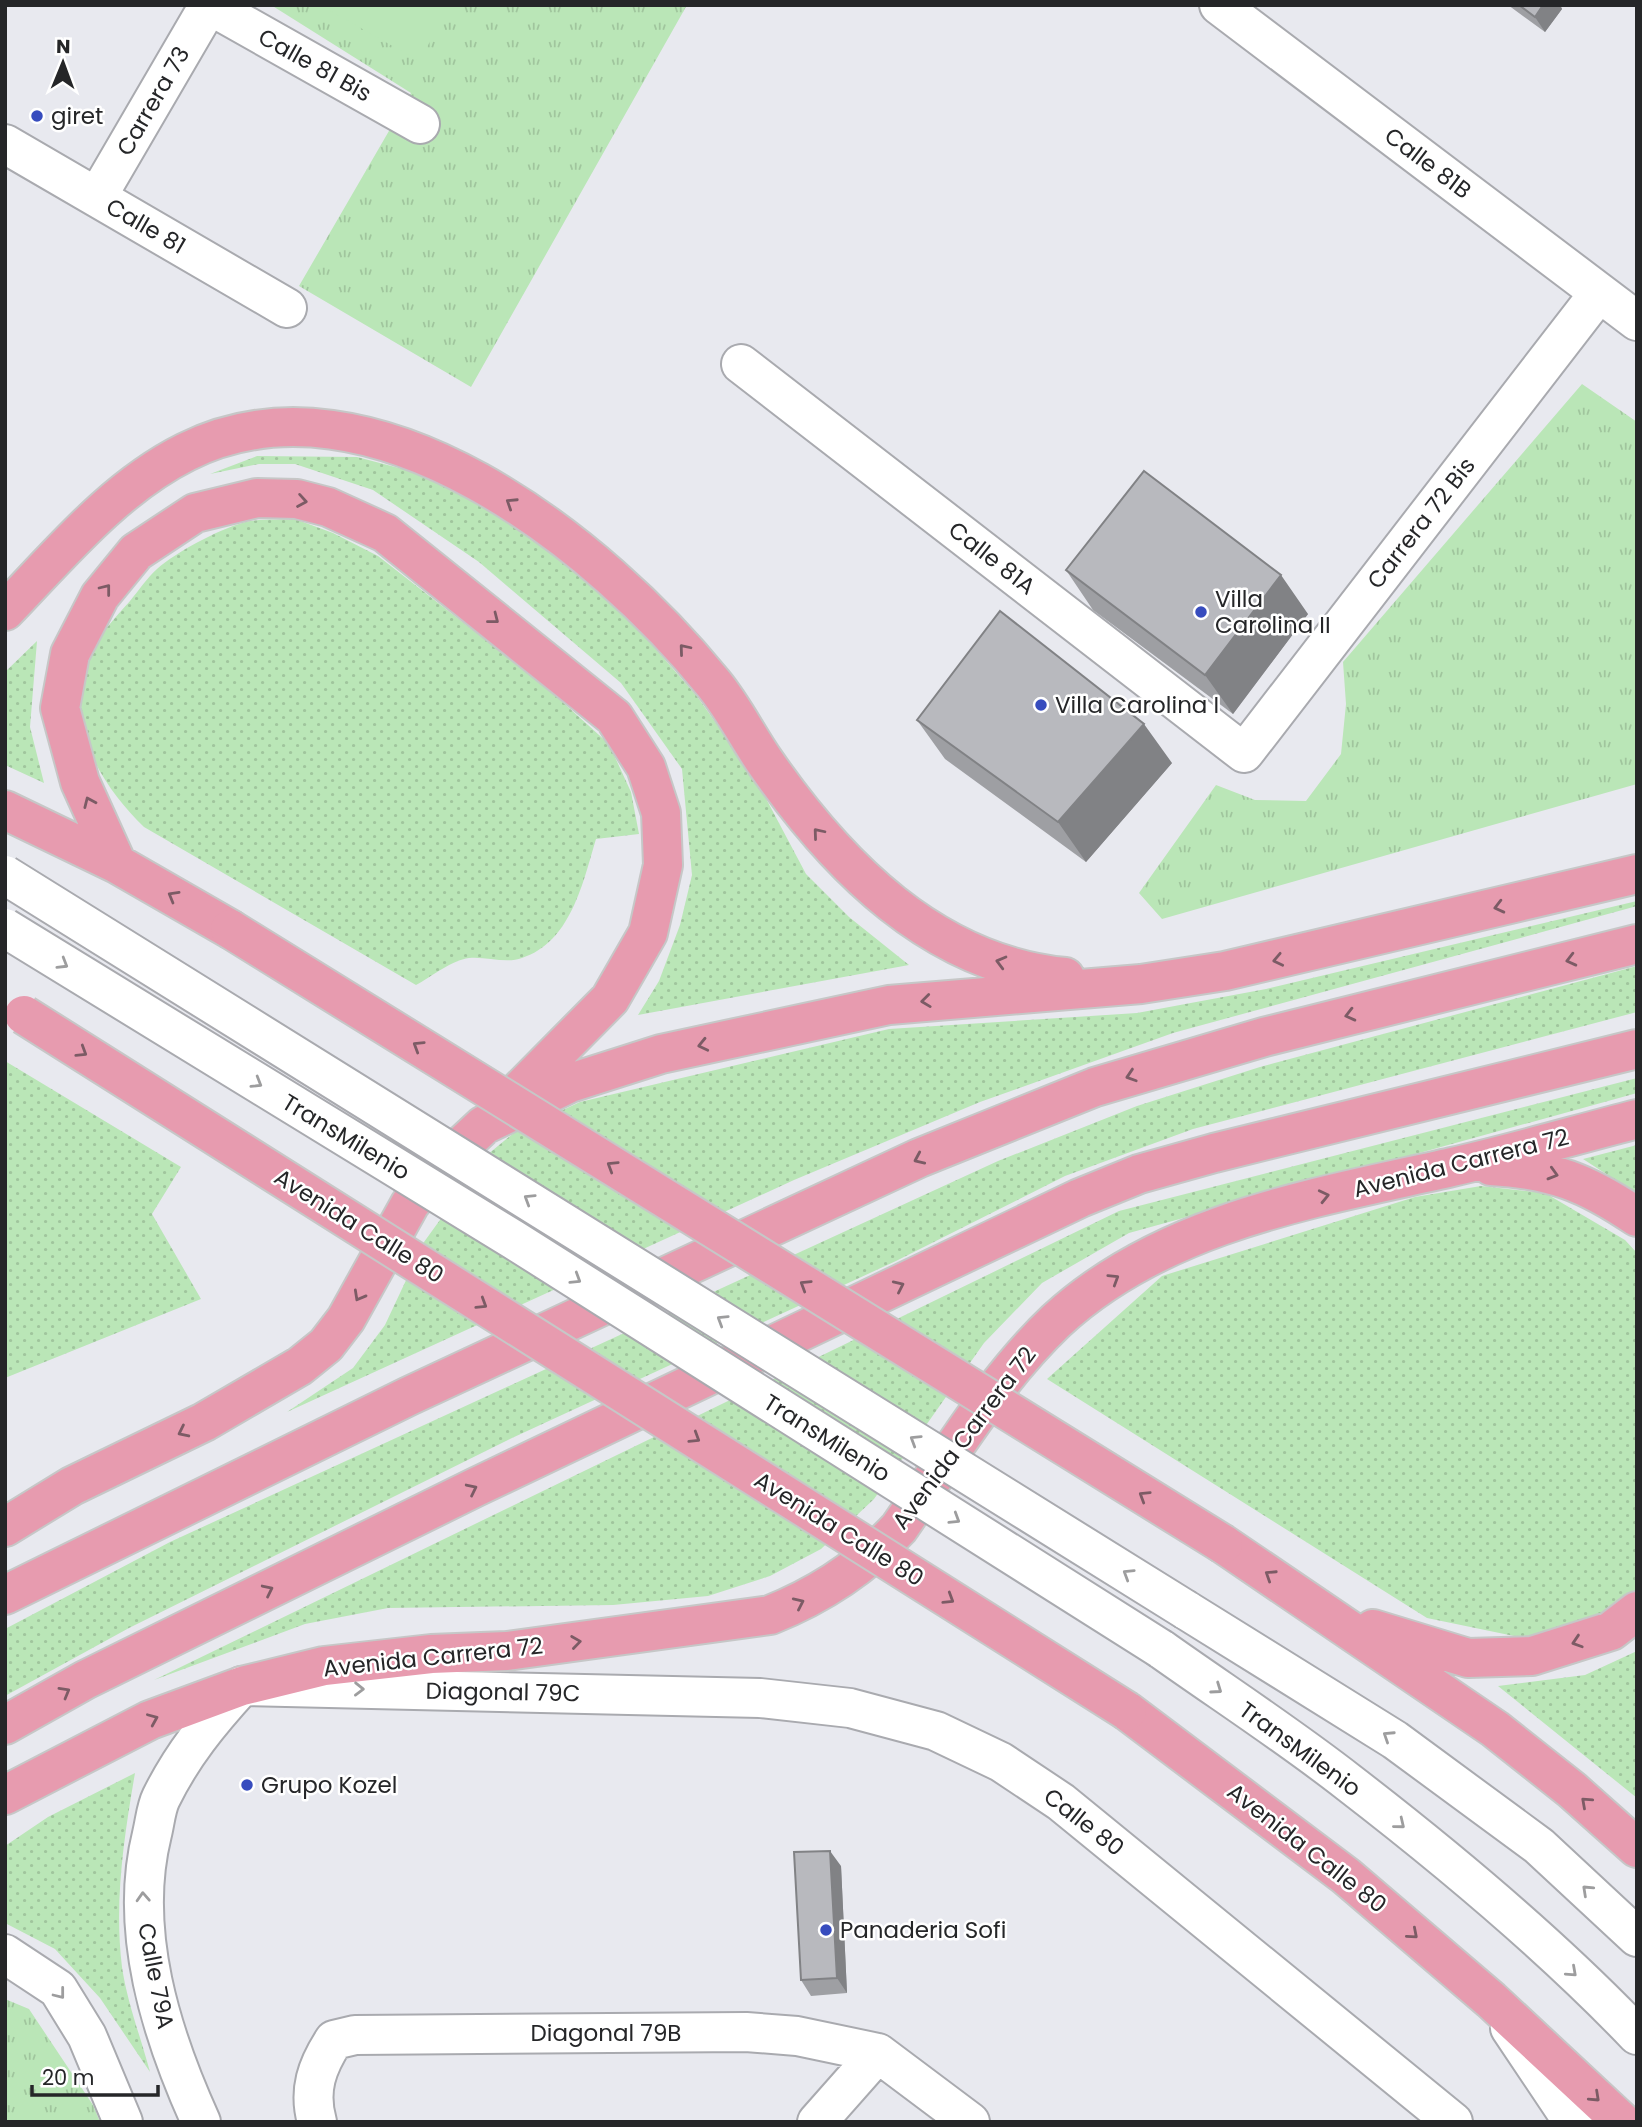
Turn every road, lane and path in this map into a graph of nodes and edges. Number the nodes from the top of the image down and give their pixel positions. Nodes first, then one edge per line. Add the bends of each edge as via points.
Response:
1 (209, 5) edge
2 (1219, 5) edge
3 (420, 124) dead end
4 (5, 144) edge
5 (97, 197) junction
6 (1599, 293) junction
7 (287, 308) dead end
8 (1637, 321) edge
9 (741, 363) dead end
10 (5, 611) edge
11 (1244, 753) joint
12 (5, 810) edge
13 (117, 864) junction
14 (5, 874) edge
15 (1637, 874) edge
16 (5, 928) edge
17 (1637, 944) edge
18 (1141, 984) junction
19 (15, 1010) edge
20 (1637, 1049) edge
21 (1637, 1119) edge
22 (484, 1125) junction
23 (1461, 1165) junction
24 (1637, 1217) edge
25 (5, 1527) edge
26 (5, 1595) edge
27 (1316, 1606) junction
28 (1637, 1611) edge
29 (507, 1651) junction
30 (242, 1686) junction
31 (639, 1695) junction
32 (5, 1725) edge
33 (5, 1794) edge
34 (1637, 1847) edge
35 (1637, 1937) edge
36 (5, 1954) edge
37 (1491, 2000) junction
38 (1637, 2035) edge
39 (878, 2053) junction
40 (123, 2122) edge
41 (201, 2122) edge
42 (317, 2122) edge
43 (817, 2122) edge
44 (970, 2122) edge
45 (1454, 2122) edge
46 (1573, 2122) edge
47 (1622, 2122) edge

1 - 3 street, Calle 81 Bis
1 - 5 street, Carrera 73
2 - 6 street, Calle 81B
4 - 5 street, Calle 81
5 - 7 street, Calle 81
6 - 8 street, Calle 81B
6 - 11 street, Carrera 72 Bis via 1338,603
9 - 11 street, Calle 81A
18 -> 10 highway via 1051,975 980,957 945,942 847,866 765,762 716,687 636,597 578,547 506,500 446,463 383,440 279,427 214,440 184,453 85,527
12 - 13 highway
13 -> 22 highway via 80,782 60,708 71,654 107,587 136,552 195,513 257,498 297,499 328,507 385,533 614,717 646,767 661,813 663,865 648,933 610,999
27 -> 13 highway, bridge via 230,929
35 -> 14 street, TransMilenio, bridge via 1539,1846 1395,1740
15 -> 18 highway via 1297,956
16 -> 38 street, TransMilenio, bridge via 514,1240 1161,1649 1357,1789 1477,1888
17 -> 26 highway via 1264,1037 1070,1097 919,1158 409,1396
18 -> 22 highway via 942,999 828,1017 661,1054 570,1083
19 -> 37 highway, Avenida Calle 80, bridge via 1127,1711 1346,1875
32 -> 20 highway via 85,1680 464,1493 1080,1198 1139,1174 1214,1153
21 - 23 highway, Avenida Carrera 72
22 -> 25 highway via 441,1165 410,1204 346,1319 326,1345 271,1385 72,1486
23 -> 24 highway via 1532,1168 1569,1178
29 -> 23 highway, Avenida Carrera 72 via 770,1615 800,1603 839,1582 877,1552 1030,1346 1117,1276 1210,1230 1283,1205
28 -> 27 highway via 1611,1631 1532,1656 1468,1658 1396,1638
34 -> 27 highway via 1495,1729
29 - 30 highway, Avenida Carrera 72 via 379,1659
29 - 31 street
30 -> 31 street, Diagonal 79C
33 -> 30 highway, Avenida Carrera 72 via 150,1720
41 -> 30 street, Calle 79A via 154,1988 142,1884 160,1800 183,1756
31 - 45 street, Calle 80 via 760,1698 850,1708 936,1731 1001,1762 1062,1802
36 -> 40 street via 58,1989 87,2036
37 - 46 street
37 -> 47 highway, Avenida Calle 80
39 - 42 street, Diagonal 79B via 797,2036 746,2032 355,2035 334,2040 317,2066
39 - 43 street
39 - 44 street

